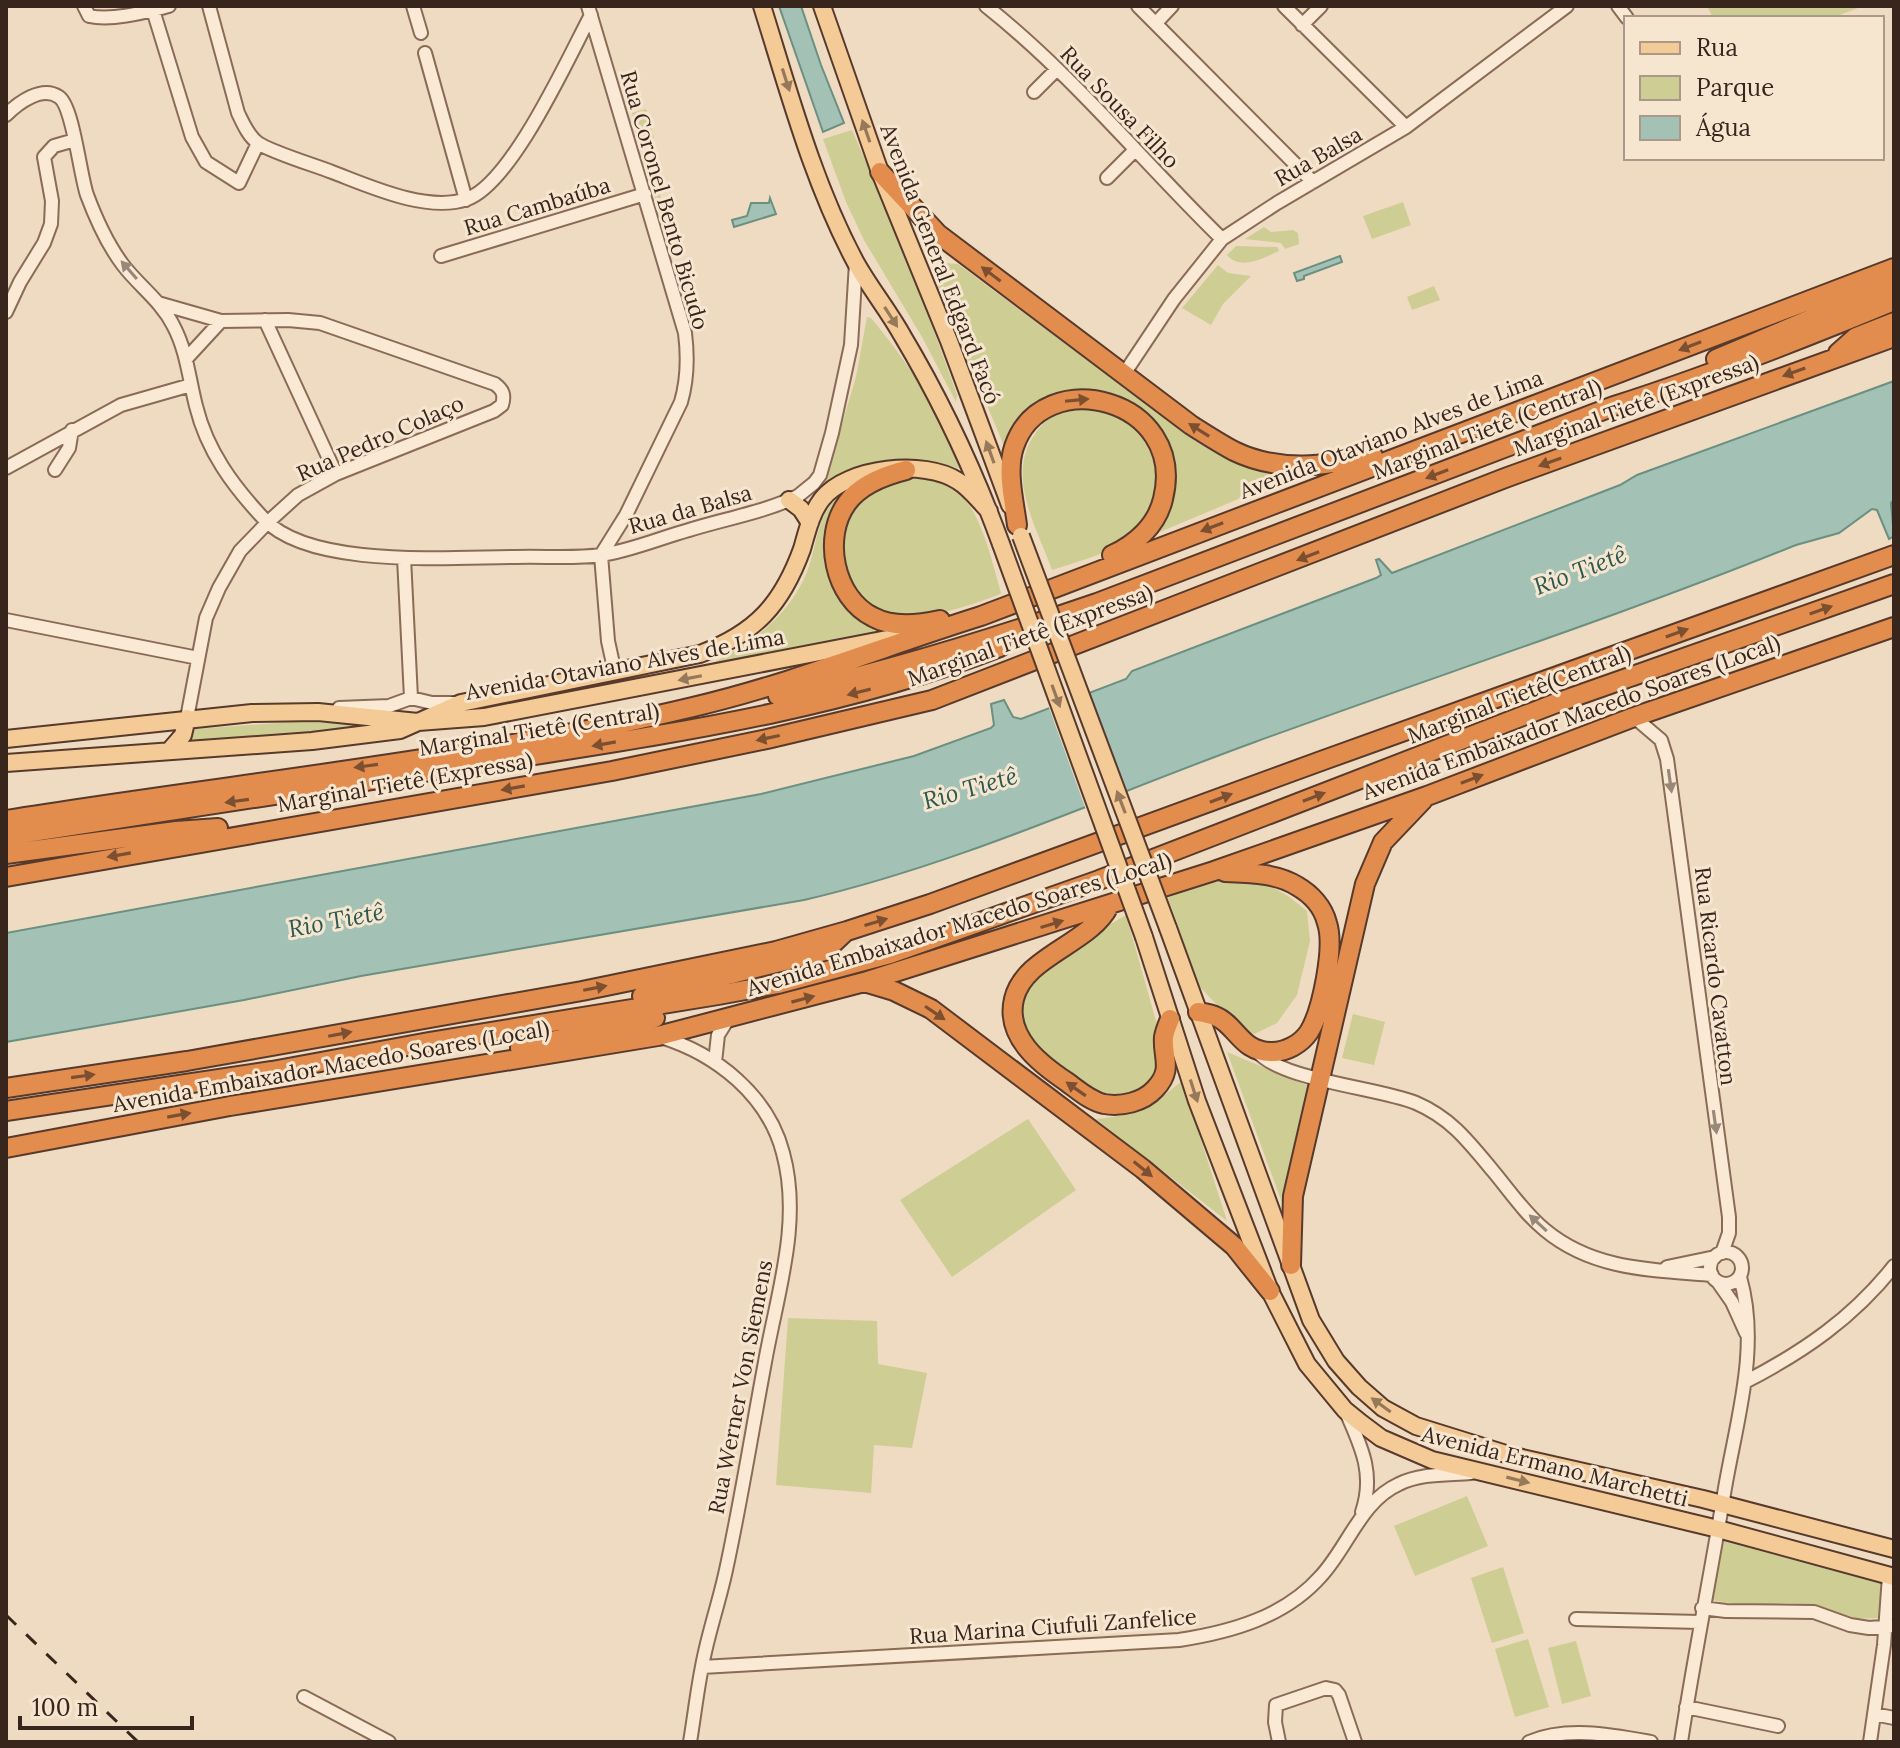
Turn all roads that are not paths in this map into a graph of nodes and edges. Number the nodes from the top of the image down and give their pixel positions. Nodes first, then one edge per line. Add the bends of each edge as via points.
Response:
1 (169, 6) edge
2 (209, 6) edge
3 (413, 6) edge
4 (762, 6) edge
5 (822, 6) edge
6 (986, 6) edge
7 (1138, 6) edge
8 (1172, 6) edge
9 (1284, 6) edge
10 (1321, 6) edge
11 (1567, 6) edge
12 (84, 8) edge
13 (153, 10) junction
14 (590, 10) edge
15 (1156, 23) junction
16 (1302, 25) junction
17 (421, 33) dead end
18 (425, 53) dead end
19 (1056, 70) junction
20 (1034, 92) dead end
21 (6, 115) edge
22 (1406, 127) junction
23 (75, 140) junction
24 (258, 143) junction
25 (1135, 150) junction
26 (880, 172) junction
27 (1107, 178) dead end
28 (1313, 182) junction
29 (645, 194) junction
30 (466, 200) junction
31 (1222, 239) junction
32 (441, 256) dead end
33 (856, 263) junction
34 (1894, 268) edge
35 (6, 282) edge
36 (20, 282) junction
37 (1894, 284) edge
38 (1894, 301) edge
39 (158, 303) junction
40 (6, 312) edge
41 (265, 320) junction
42 (221, 321) junction
43 (1894, 322) edge
44 (1894, 337) edge
45 (1833, 358) junction
46 (186, 359) junction
47 (1124, 374) junction
48 (191, 385) junction
49 (1614, 406) junction
50 (72, 430) junction
51 (1408, 453) junction
52 (6, 468) edge
53 (55, 470) dead end
54 (906, 470) junction
55 (336, 474) junction
56 (789, 500) junction
57 (989, 511) junction
58 (267, 523) junction
59 (810, 523) junction
60 (1019, 531) junction
61 (601, 555) junction
62 (1894, 555) edge
63 (404, 558) junction
64 (1094, 572) junction
65 (1894, 584) edge
66 (1097, 603) junction
67 (981, 616) junction
68 (6, 620) edge
69 (1893, 628) edge
70 (904, 640) junction
71 (198, 658) junction
72 (615, 673) junction
73 (597, 677) junction
74 (600, 696) junction
75 (411, 698) junction
76 (461, 703) junction
77 (691, 708) junction
78 (318, 712) junction
79 (1634, 717) junction
80 (187, 718) junction
81 (418, 722) junction
82 (6, 739) edge
83 (170, 750) junction
84 (6, 763) edge
85 (1427, 796) junction
86 (6, 820) edge
87 (265, 830) junction
88 (6, 836) edge
89 (6, 854) edge
90 (1214, 871) junction
91 (6, 877) edge
92 (1109, 906) junction
93 (1168, 928) joint
94 (847, 931) junction
95 (864, 982) junction
96 (778, 984) junction
97 (1198, 1012) junction
98 (728, 1019) junction
99 (1170, 1019) junction
100 (658, 1036) junction
101 (429, 1042) junction
102 (1255, 1049) junction
103 (715, 1062) junction
104 (453, 1070) junction
105 (1321, 1078) junction
106 (6, 1088) edge
107 (135, 1091) junction
108 (6, 1111) edge
109 (6, 1122) edge
110 (75, 1134) junction
111 (6, 1138) edge
112 (6, 1148) edge
113 (1718, 1255) junction
114 (1291, 1265) junction
115 (1894, 1266) edge
116 (1650, 1271) junction
117 (1740, 1277) junction
118 (1715, 1278) junction
119 (1270, 1291) junction
120 (1748, 1340) junction
121 (1745, 1382) junction
122 (1345, 1410) junction
123 (1484, 1471) junction
124 (1723, 1504) junction
125 (1360, 1519) junction
126 (1718, 1529) junction
127 (1894, 1549) edge
128 (1892, 1577) edge
129 (1702, 1608) junction
130 (1576, 1619) dead end
131 (1700, 1622) junction
132 (1890, 1627) edge
133 (702, 1667) junction
134 (304, 1697) dead end
135 (1686, 1707) junction
136 (1874, 1714) junction
137 (1894, 1718) edge
138 (1778, 1726) dead end
139 (389, 1742) edge
140 (690, 1742) edge
141 (1279, 1742) edge
142 (1355, 1742) edge
143 (1529, 1742) edge
144 (1651, 1742) edge
145 (1681, 1742) edge
146 (1870, 1742) edge

1 - 13 street
2 - 24 street via 238,113
3 - 17 street
4 -> 33 main road via 812,162
26 -> 5 main road, Avenida General Edgard Facó
6 - 19 street, Rua Sousa Filho
7 - 15 street
8 - 15 street
9 - 16 street
10 - 16 street
11 - 22 street, Rua Balsa
12 - 13 street via 95,17
13 - 24 street via 192,137 206,162 239,183
14 - 29 street, Rua Coronel Bento Bicudo
14 - 30 street via 538,115 509,160
15 - 28 street
16 - 22 street
18 - 30 street
19 - 20 street
19 - 25 street, Rua Sousa Filho
21 - 23 street via 29,97 51,94 69,111
22 - 28 street, Rua Balsa
23 - 36 street via 54,146 44,157 51,224
39 -> 23 street via 123,265 101,230
24 - 30 street via 410,200
25 - 27 street
25 - 31 street, Rua Sousa Filho
47 -> 26 highway via 938,234
60 -> 26 main road, Avenida General Edgard Facó
28 - 31 street, Rua Balsa
29 - 32 street, Rua Cambaúba
29 - 61 street, Rua Coronel Bento Bicudo via 685,333 686,382 654,462
31 - 47 street, Rua Balsa
33 - 56 street via 851,345 832,433 820,475
33 -> 57 main road via 949,418
34 -> 51 highway, Avenida Otaviano Alves de Lima
35 - 36 street
36 - 40 street
37 - 49 highway
38 - 49 highway, Marginal Tietê (Central)
39 - 42 street
39 - 46 street
41 - 42 street
41 - 55 street
41 - 55 street, Rua Pedro Colaço via 320,323 483,379 503,392 502,405 494,411
42 - 46 street
43 - 45 highway via 1856,337
44 - 45 highway, Marginal Tietê (Expressa)
45 -> 87 highway, Marginal Tietê (Expressa) via 1505,478 932,700 612,771
46 - 48 street
51 -> 47 highway via 1305,468 1272,463 1236,452 1191,425
48 - 50 street via 121,405
48 - 58 street via 203,429 225,474
49 -> 66 highway, Marginal Tietê (Central)
50 - 52 street
50 - 53 street via 69,448
51 -> 64 highway, Avenida Otaviano Alves de Lima
54 - 57 main road, Avenida Otaviano Alves de Lima via 959,481
54 - 59 main road, Avenida Otaviano Alves de Lima via 886,469 843,482 820,501
54 - 67 highway via 858,492 839,519 833,552 844,590 871,617 890,623 967,613
55 - 58 street, Rua Pedro Colaço via 298,495
56 - 59 main road
56 - 61 street, Rua da Balsa
57 -> 99 main road, Avenida Ermano Marchetti, bridge
58 - 63 street, Rua da Balsa via 327,550
58 - 71 street, Rua Pedro Colaço via 240,551 219,588
59 - 72 main road, Avenida Otaviano Alves de Lima via 790,581 750,628 700,654
60 -> 64 highway via 1013,449 1031,422 1053,405 1077,399 1094,399 1132,413 1159,443 1166,489 1155,522 1129,547 1102,559
93 -> 60 main road, Avenida General Edgard Facó, bridge
61 - 63 street, Rua da Balsa
61 - 72 street
94 -> 62 highway
63 - 75 street
64 - 67 highway, Avenida Otaviano Alves de Lima
96 -> 65 highway, Marginal Tietê(Central) via 890,954 1099,880 1559,702
66 - 77 highway via 870,674 721,709
66 -> 88 highway, Marginal Tietê (Central) via 937,671 816,703 602,744
67 - 70 highway, Avenida Otaviano Alves de Lima
68 - 71 street
69 - 79 highway, Avenida Embaixador Macedo Soares (Local)
70 -> 74 main road, Avenida Otaviano Alves de Lima via 887,639
70 - 77 highway, Avenida Otaviano Alves de Lima via 778,686
71 - 80 street, Rua Pedro Colaço
72 - 73 main road, Avenida Otaviano Alves de Lima
73 - 74 main road
73 - 76 main road, Avenida Otaviano Alves de Lima
74 - 81 main road, Avenida Otaviano Alves de Lima via 484,717
75 - 76 street
75 - 78 street via 389,706
76 - 81 main road, Avenida Otaviano Alves de Lima
77 -> 86 highway, Avenida Otaviano Alves de Lima via 518,742
78 - 80 main road
78 - 81 main road
85 -> 79 highway, Avenida Embaixador Macedo Soares (Local)
79 -> 113 street, Rua Ricardo Cavatton via 1661,740 1667,759 1729,1217 1729,1233
80 - 82 main road
80 - 83 main road via 183,735
81 - 83 main road via 400,730 345,737
83 - 84 main road
85 - 90 highway, Avenida Embaixador Macedo Soares (Local)
85 - 105 highway via 1394,827 1372,863
87 - 89 highway via 176,831
87 -> 91 highway, Marginal Tietê (Expressa)
90 - 92 highway, Avenida Embaixador Macedo Soares (Local)
90 - 102 highway via 1289,881 1310,895 1327,923 1330,944 1309,1032 1289,1048
95 -> 92 highway, Avenida Embaixador Macedo Soares (Local)
99 -> 92 highway via 1164,1037 1164,1076 1143,1098 1127,1104 1087,1096 1031,1054 1021,1039 1013,1011 1019,987 1037,966 1101,920
93 - 97 main road, Avenida Ermano Marchetti
94 - 101 highway via 825,951 794,961 679,989 451,1031
106 -> 94 highway via 582,991
98 -> 95 highway, Avenida Embaixador Macedo Soares (Local)
95 -> 119 highway via 931,1009 1119,1150 1234,1246
96 - 101 highway
96 - 104 highway via 697,1009 509,1050
97 - 102 highway via 1219,1017
97 - 114 main road, Avenida Ermano Marchetti
98 - 100 highway, Avenida Embaixador Macedo Soares (Local)
98 - 103 street via 718,1035
99 -> 119 main road, Avenida Ermano Marchetti
100 - 103 street, Rua Werner Von Siemens
100 - 104 highway, Avenida Embaixador Macedo Soares (Local)
101 - 107 highway
102 - 105 street via 1262,1058
103 - 133 street, Rua Werner Von Siemens via 757,1101 773,1125 783,1152 791,1211 726,1569
110 -> 104 highway, Avenida Embaixador Macedo Soares (Local)
105 - 114 highway via 1293,1196
116 -> 105 street via 1582,1254 1546,1231 1445,1118 1411,1101
107 - 108 highway
107 - 109 highway via 120,1101
110 - 111 highway via 57,1131
110 - 112 highway, Avenida Embaixador Macedo Soares (Local)
113 - 116 street
113 - 117 street via 1733,1253 1741,1261
113 - 118 street via 1710,1265
124 -> 114 main road, Avenida Ermano Marchetti via 1509,1455 1394,1414 1336,1361 1311,1320
115 - 121 street via 1811,1346
116 - 118 street
117 - 118 street via 1728,1284
117 - 120 street via 1748,1303
118 - 120 street
119 - 122 main road, Avenida Ermano Marchetti via 1307,1364
120 - 121 street
121 - 124 street
122 - 123 main road, Avenida Ermano Marchetti via 1406,1451
122 - 125 street, Rua Marina Ciufuli Zanfelice via 1367,1468 1368,1496
123 - 125 street, Rua Marina Ciufuli Zanfelice via 1407,1481 1381,1496
123 -> 126 main road, Avenida Ermano Marchetti
124 - 126 street
124 - 127 main road, Avenida Ermano Marchetti
125 - 133 street, Rua Marina Ciufuli Zanfelice via 1322,1576 1301,1595 1271,1615 1216,1634
126 - 128 main road, Avenida Ermano Marchetti
126 - 129 street
128 - 132 street
129 - 131 street
129 - 132 street via 1814,1612 1850,1625
130 - 131 street
131 - 135 street
132 - 136 street
133 - 140 street, Rua Werner Von Siemens
134 - 139 street
135 - 138 street
135 - 145 street
136 - 137 street
136 - 146 street
141 - 142 street via 1276,1705 1326,1688 1339,1695
143 - 144 street via 1587,1733

